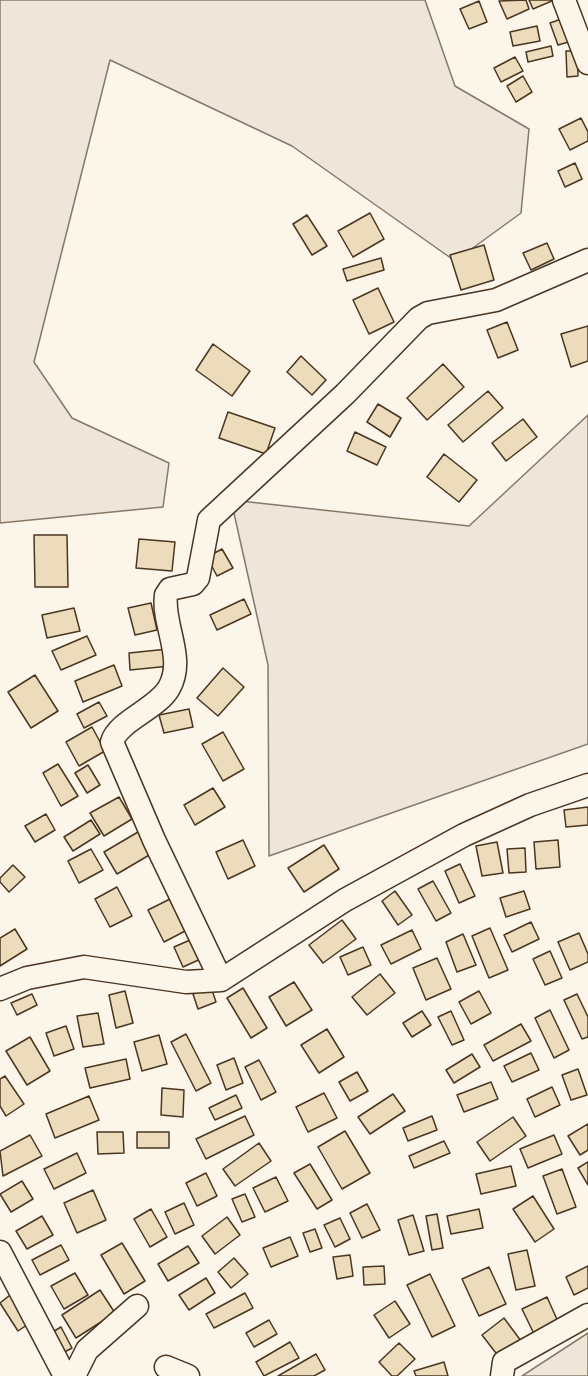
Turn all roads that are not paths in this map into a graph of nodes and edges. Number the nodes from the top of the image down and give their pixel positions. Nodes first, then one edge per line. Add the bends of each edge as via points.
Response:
1 (564, 0) edge
2 (588, 63) edge
3 (588, 260) edge
4 (588, 785) edge
5 (220, 980) junction
6 (0, 989) edge
7 (0, 1252) edge
8 (137, 1306) dead end
9 (588, 1315) edge
10 (166, 1366) dead end
11 (65, 1376) edge
12 (74, 1376) edge
13 (188, 1376) edge
14 (502, 1376) edge

1 - 2 street
3 - 5 street via 496,300 418,318 345,394 209,520 198,578 193,584 170,589 166,595 176,655 170,687 151,708 114,734 112,742
4 - 5 street via 530,805 464,835 345,900
5 - 6 street via 186,982 84,967 27,978
7 - 11 street
8 - 12 street via 87,1350
9 - 14 street via 504,1362
10 - 13 street

